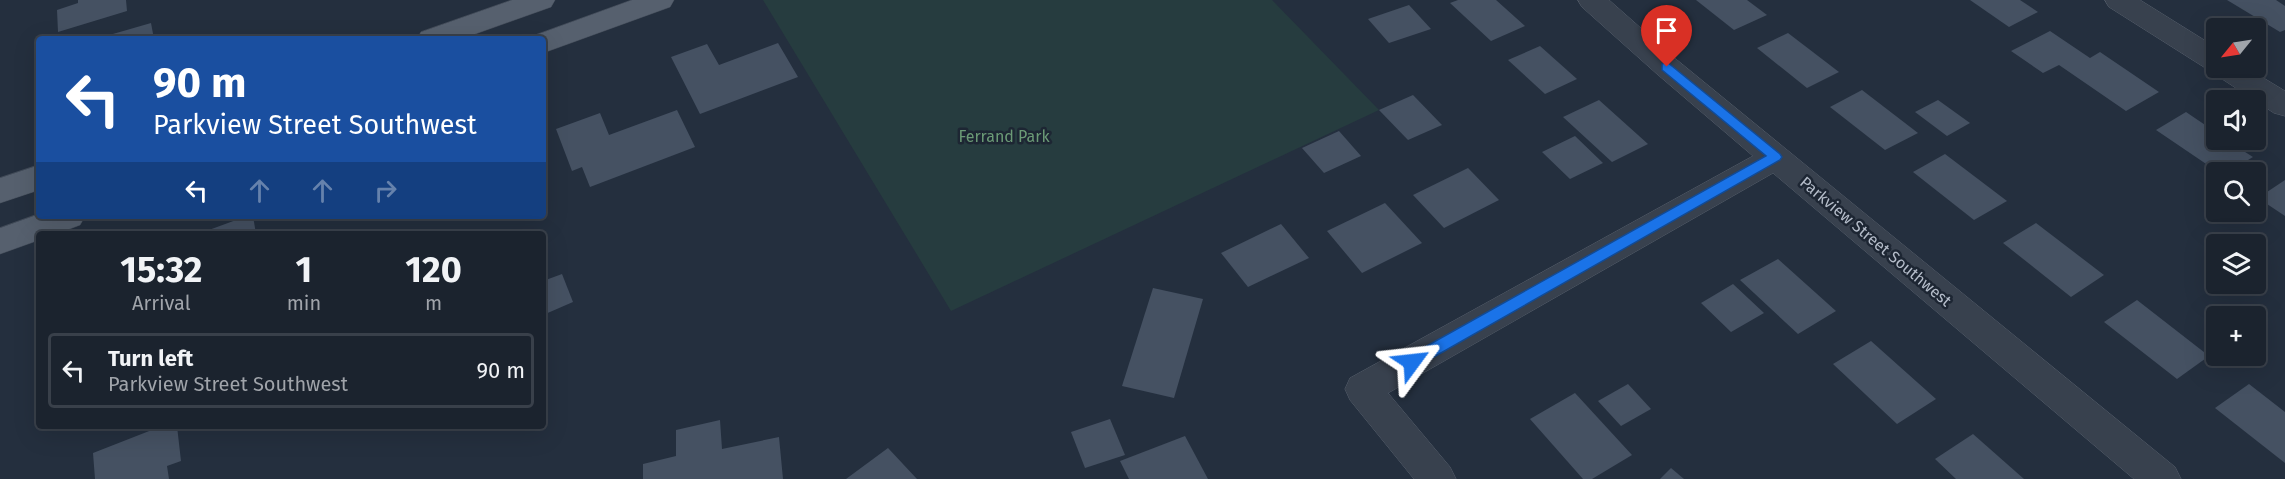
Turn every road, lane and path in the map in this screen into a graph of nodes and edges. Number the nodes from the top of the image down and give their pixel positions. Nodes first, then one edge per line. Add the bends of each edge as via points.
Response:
1 (541, 0) edge
2 (660, 0) edge
3 (1592, 0) edge
4 (2119, 0) edge
5 (439, 36) edge
6 (546, 42) edge
7 (2206, 55) edge
8 (2242, 78) edge
9 (2285, 105) edge
10 (1776, 157) junction
11 (36, 178) edge
12 (0, 191) edge
13 (61, 219) edge
14 (0, 241) edge
15 (1437, 479) edge
16 (2162, 479) edge

1 - 5 main road
2 - 6 main road
3 - 10 street, Parkview Street Southwest
4 - 7 street
8 - 9 street
10 - 15 street via 1364,389
10 - 16 street, Parkview Street Southwest
11 - 12 main road
13 - 14 main road

